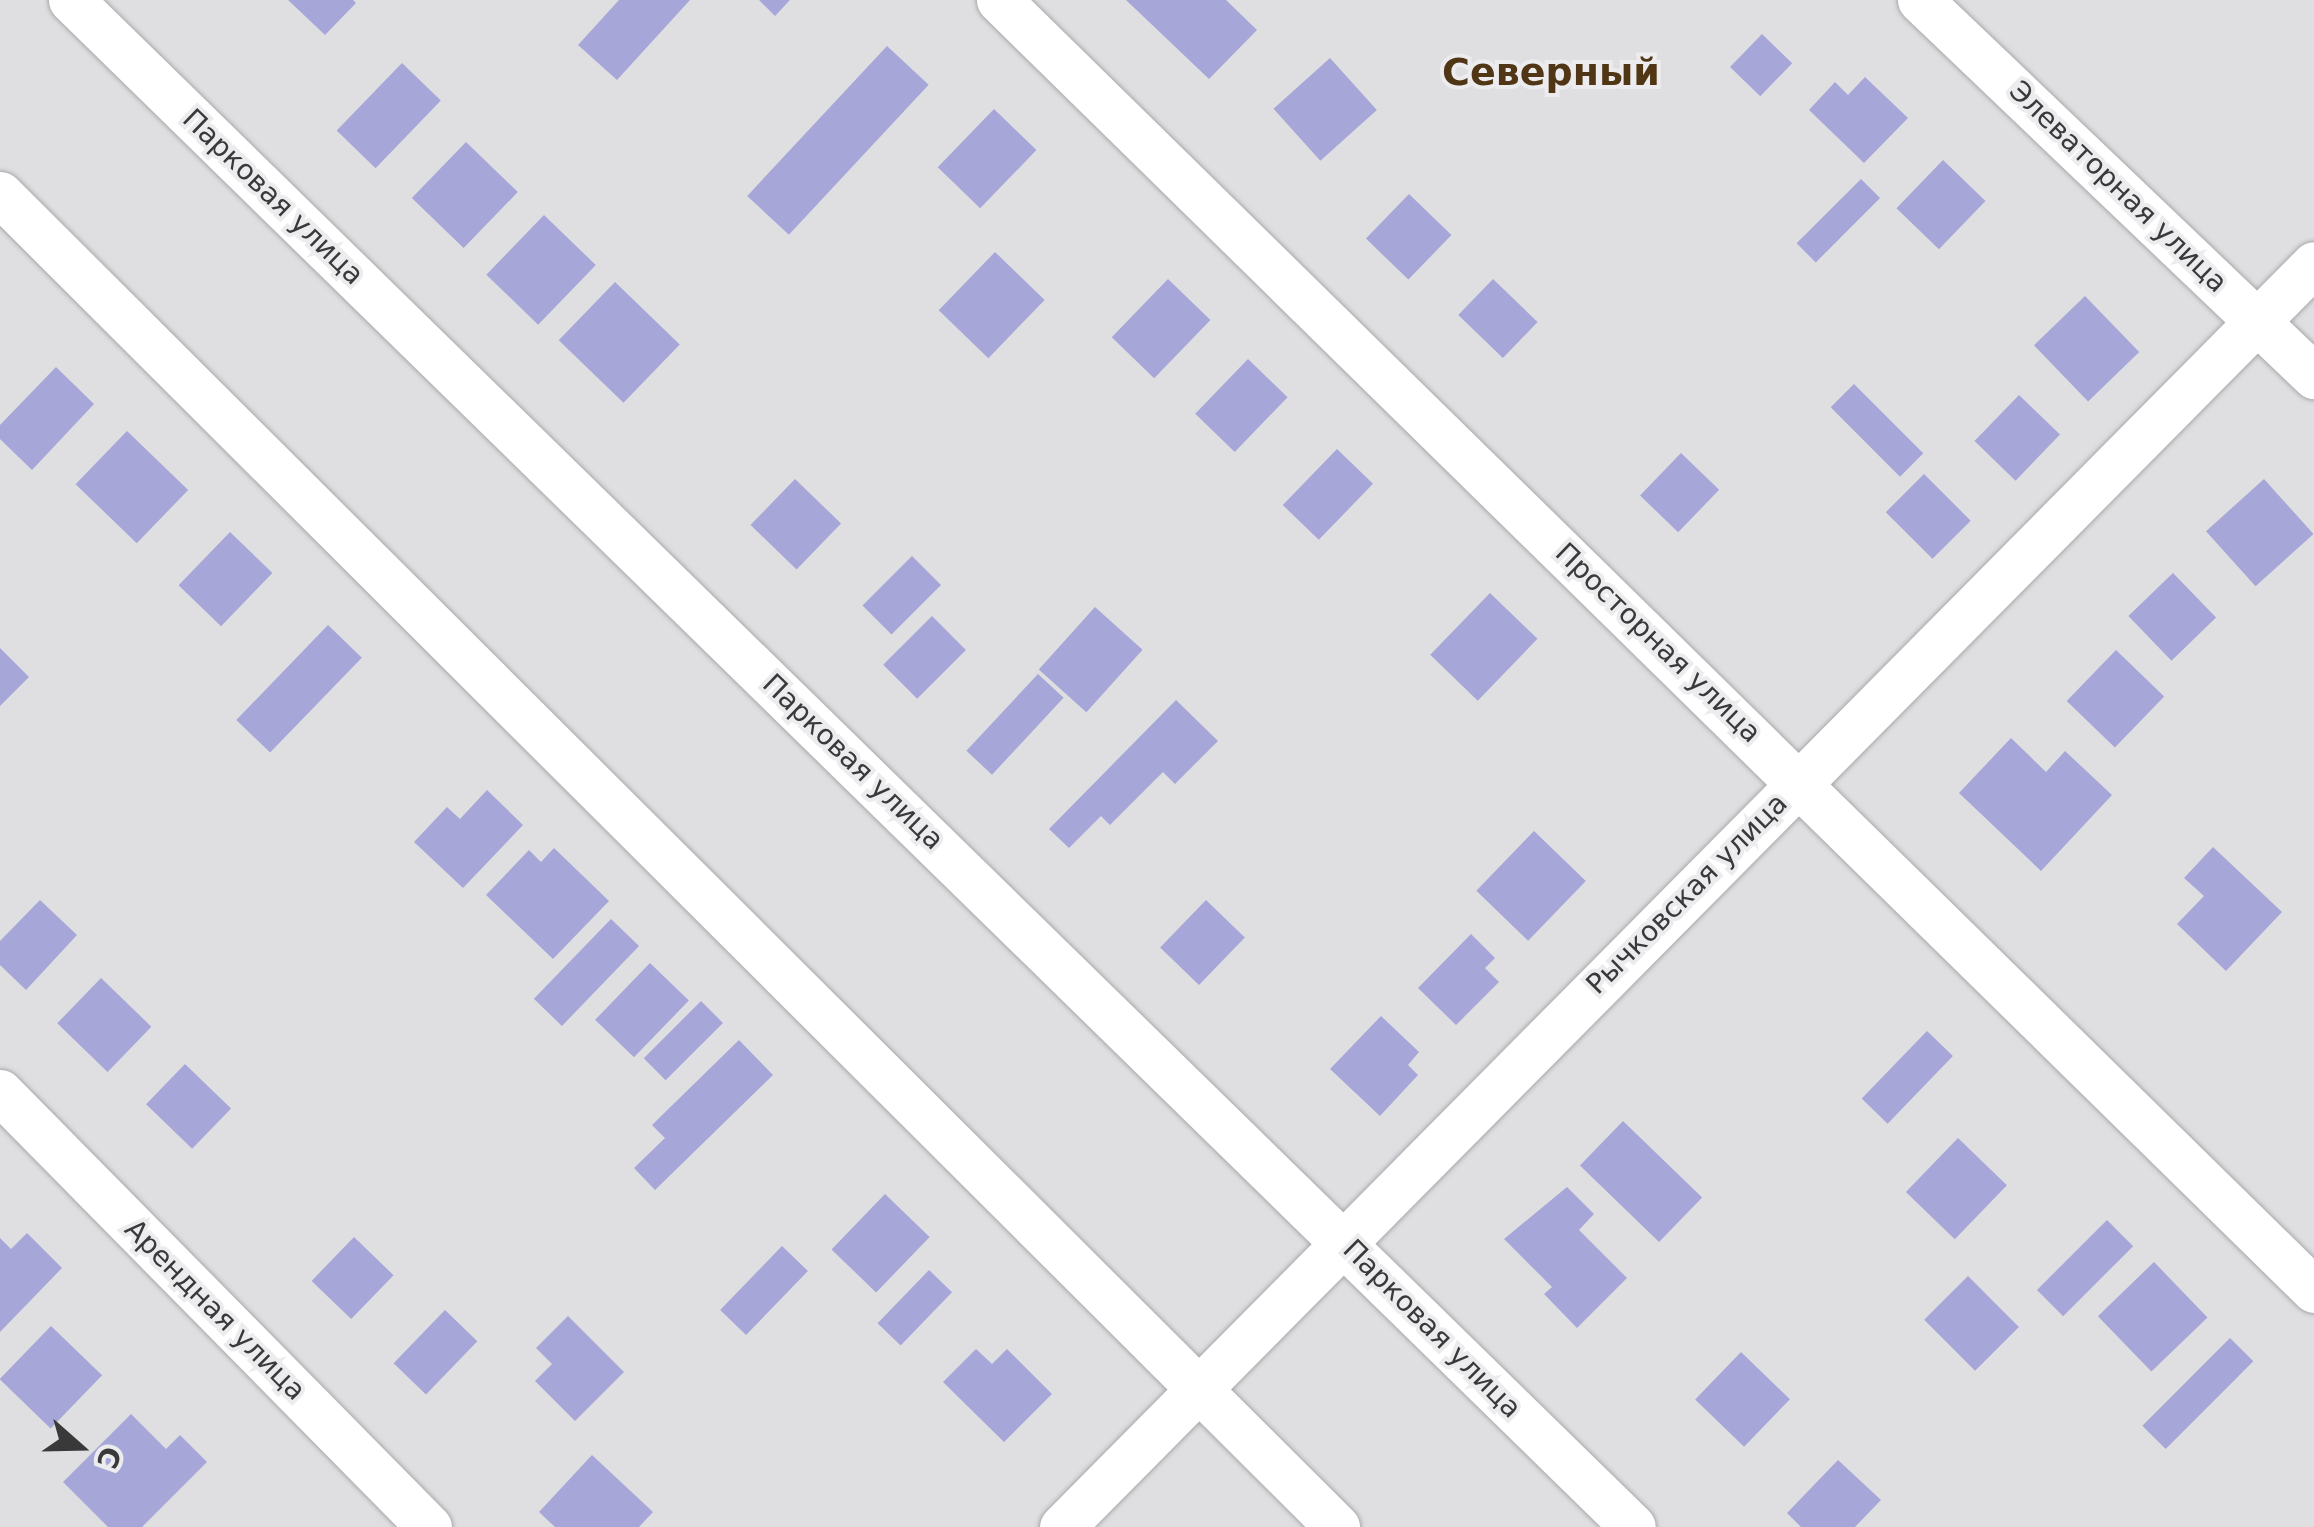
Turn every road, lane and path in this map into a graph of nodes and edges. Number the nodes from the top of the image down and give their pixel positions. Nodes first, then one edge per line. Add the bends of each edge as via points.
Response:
1 (71, 0) edge
2 (999, 0) edge
3 (1920, 0) edge
4 (0, 194) edge
5 (2314, 264) edge
6 (2258, 321) junction
7 (2314, 376) edge
8 (1799, 781) junction
9 (0, 1092) edge
10 (1344, 1241) junction
11 (2314, 1290) edge
12 (1197, 1389) junction
13 (429, 1527) edge
14 (1062, 1527) edge
15 (1337, 1527) edge
16 (1633, 1527) edge

1 - 10 street, Парковая улица
2 - 8 street, Просторная улица
3 - 6 street, Элеваторная улица
4 - 12 street
5 - 6 street, Рычковская улица
6 - 7 street, Элеваторная улица
6 - 8 street, Рычковская улица
8 - 10 street, Рычковская улица
8 - 11 street, Просторная улица
9 - 13 street, Арендная улица
10 - 12 street, Рычковская улица
10 - 16 street, Парковая улица
12 - 14 street, Рычковская улица
12 - 15 street

